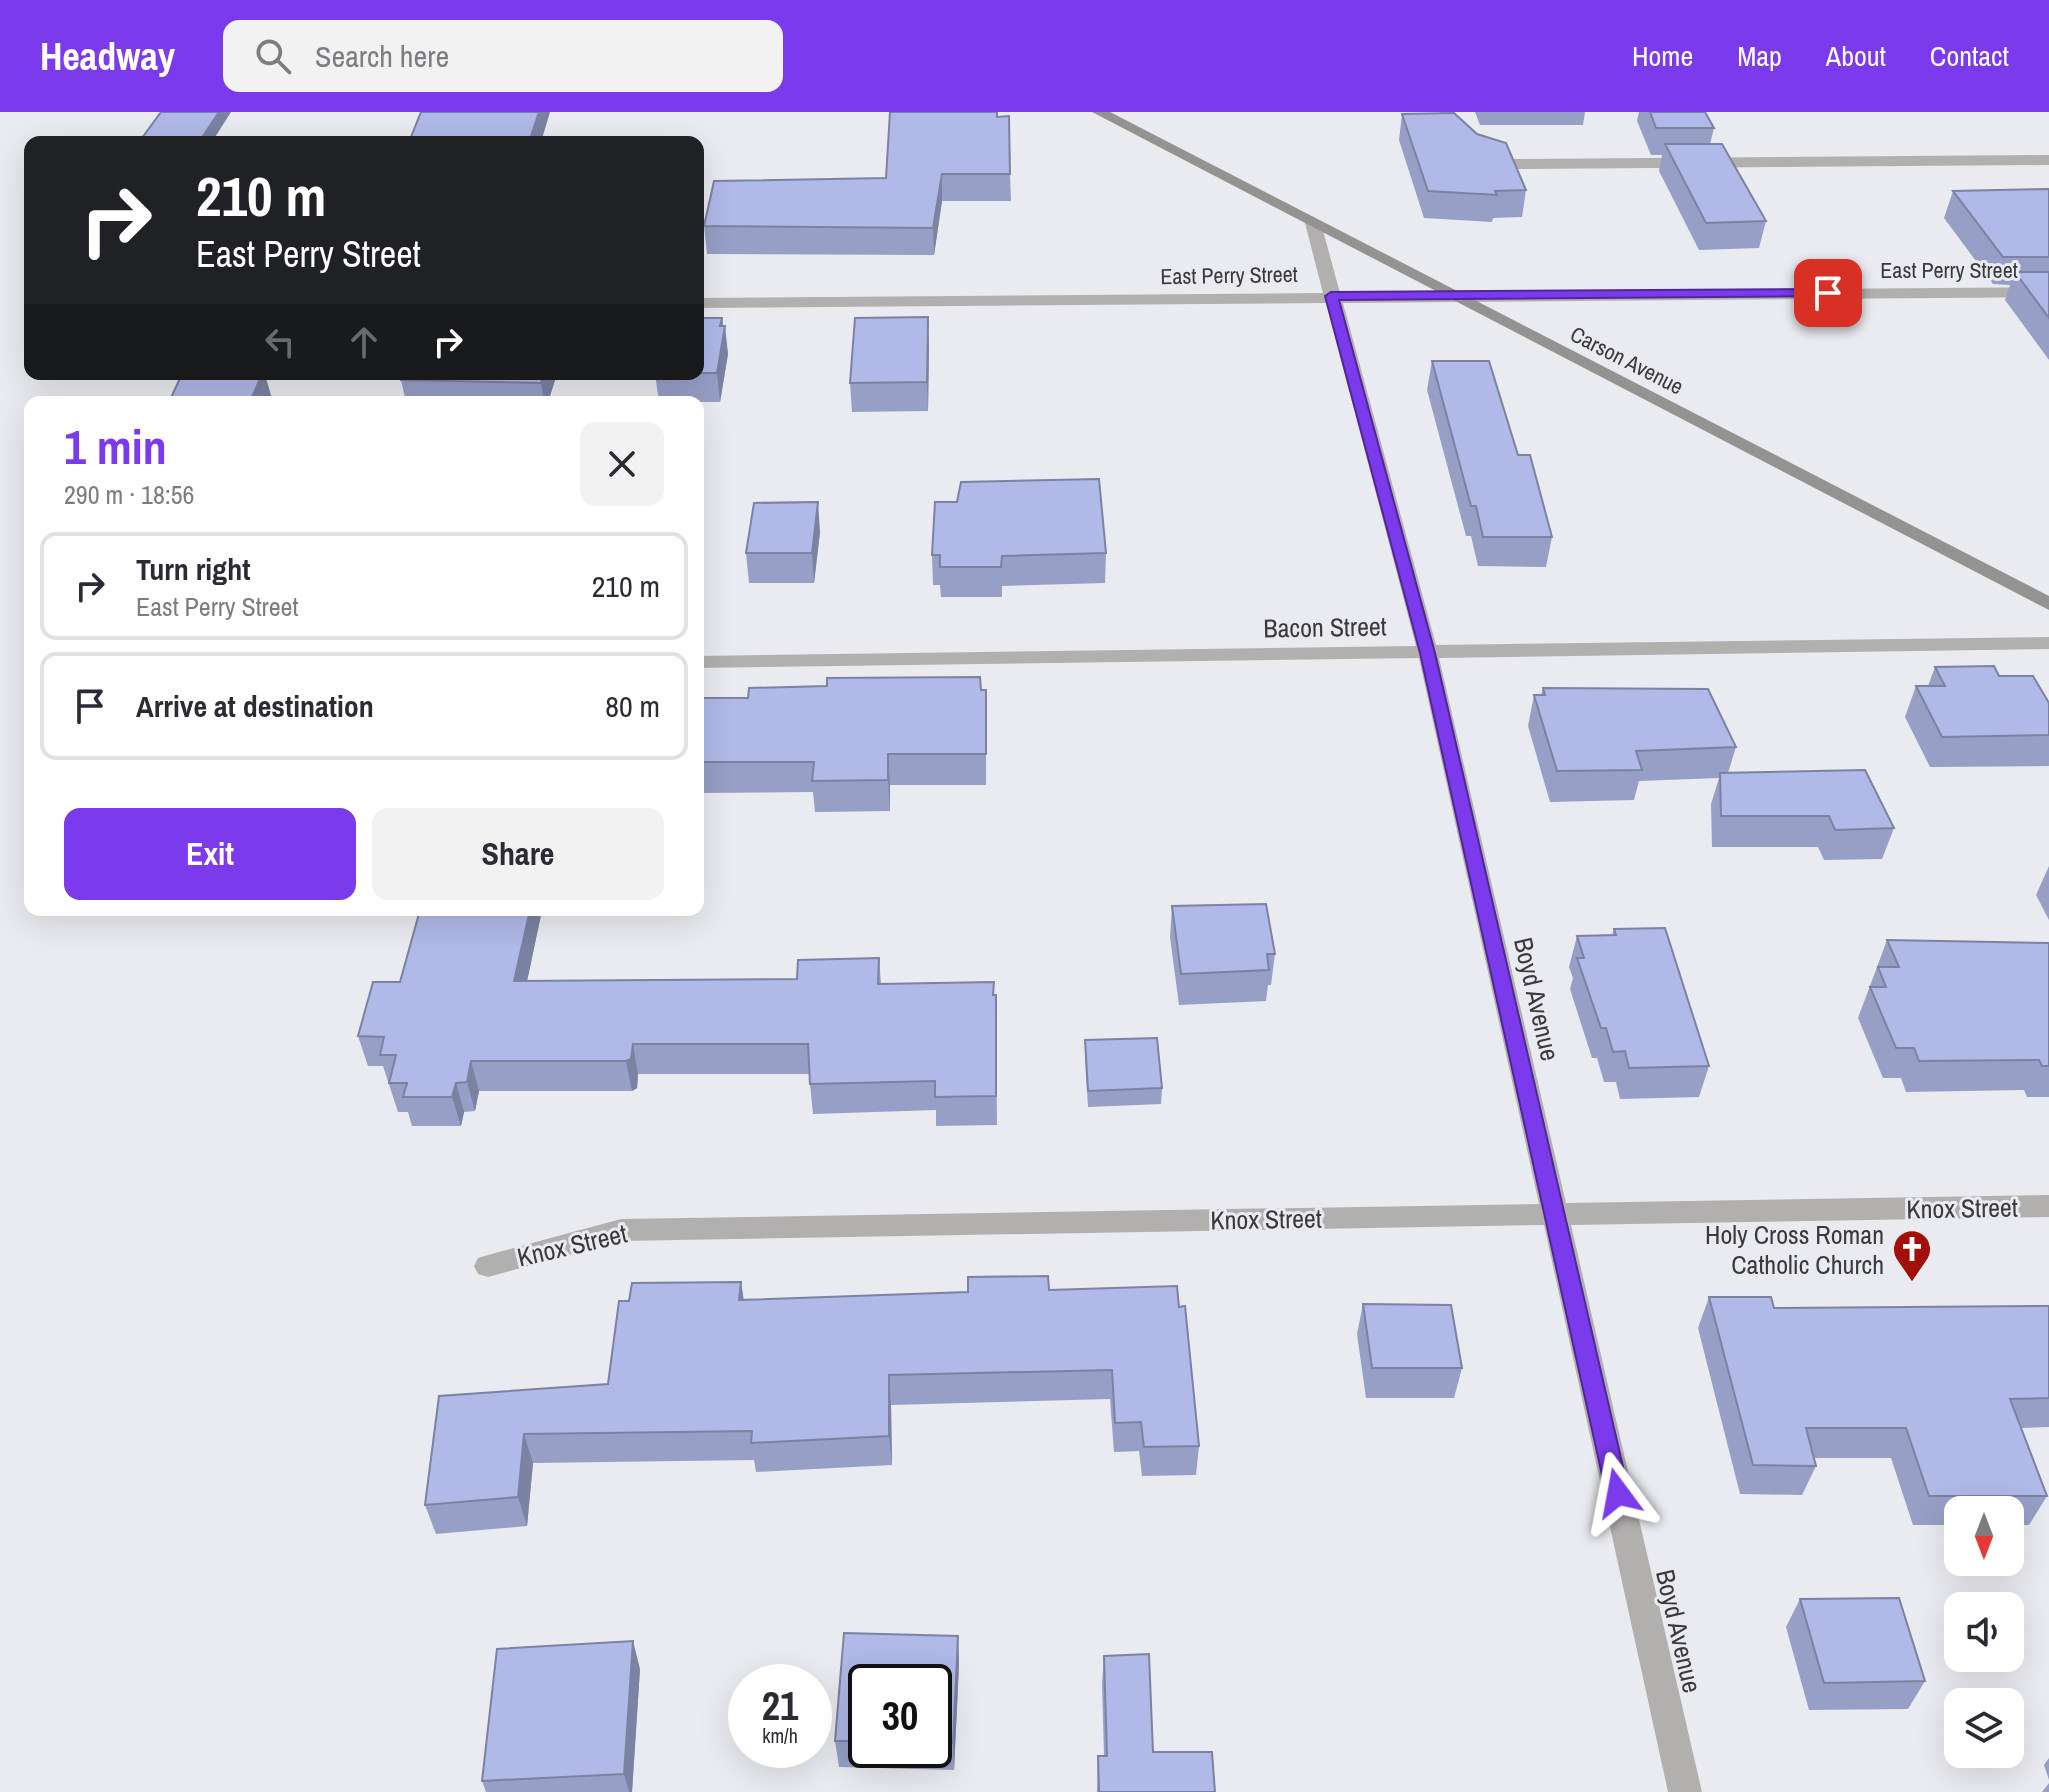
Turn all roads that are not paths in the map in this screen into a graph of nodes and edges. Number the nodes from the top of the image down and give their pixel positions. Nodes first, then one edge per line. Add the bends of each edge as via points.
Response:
1 (1099, 112) edge
2 (1447, 112) edge
3 (2049, 160) edge
4 (1313, 223) junction
5 (2049, 292) edge
6 (1449, 295) junction
7 (1331, 296) junction
8 (704, 303) edge
9 (2049, 604) edge
10 (2049, 643) edge
11 (1428, 653) junction
12 (704, 662) edge
13 (2049, 1206) edge
14 (1555, 1214) junction
15 (488, 1266) dead end
16 (1685, 1792) edge

1 - 4 main road, Carson Avenue
2 - 3 street via 1465,149 1511,164
4 - 6 main road, Carson Avenue
4 - 7 street, Boyd Avenue
5 - 6 street, East Perry Street
6 - 7 street, East Perry Street
6 - 9 main road, Carson Avenue
7 - 8 street, East Perry Street
7 - 11 street, Boyd Avenue
10 - 11 street, Bacon Street
11 - 12 street, Bacon Street
11 - 14 street, Boyd Avenue
13 - 14 street, Knox Street
14 - 15 street, Knox Street via 621,1230
14 - 16 street, Boyd Avenue

